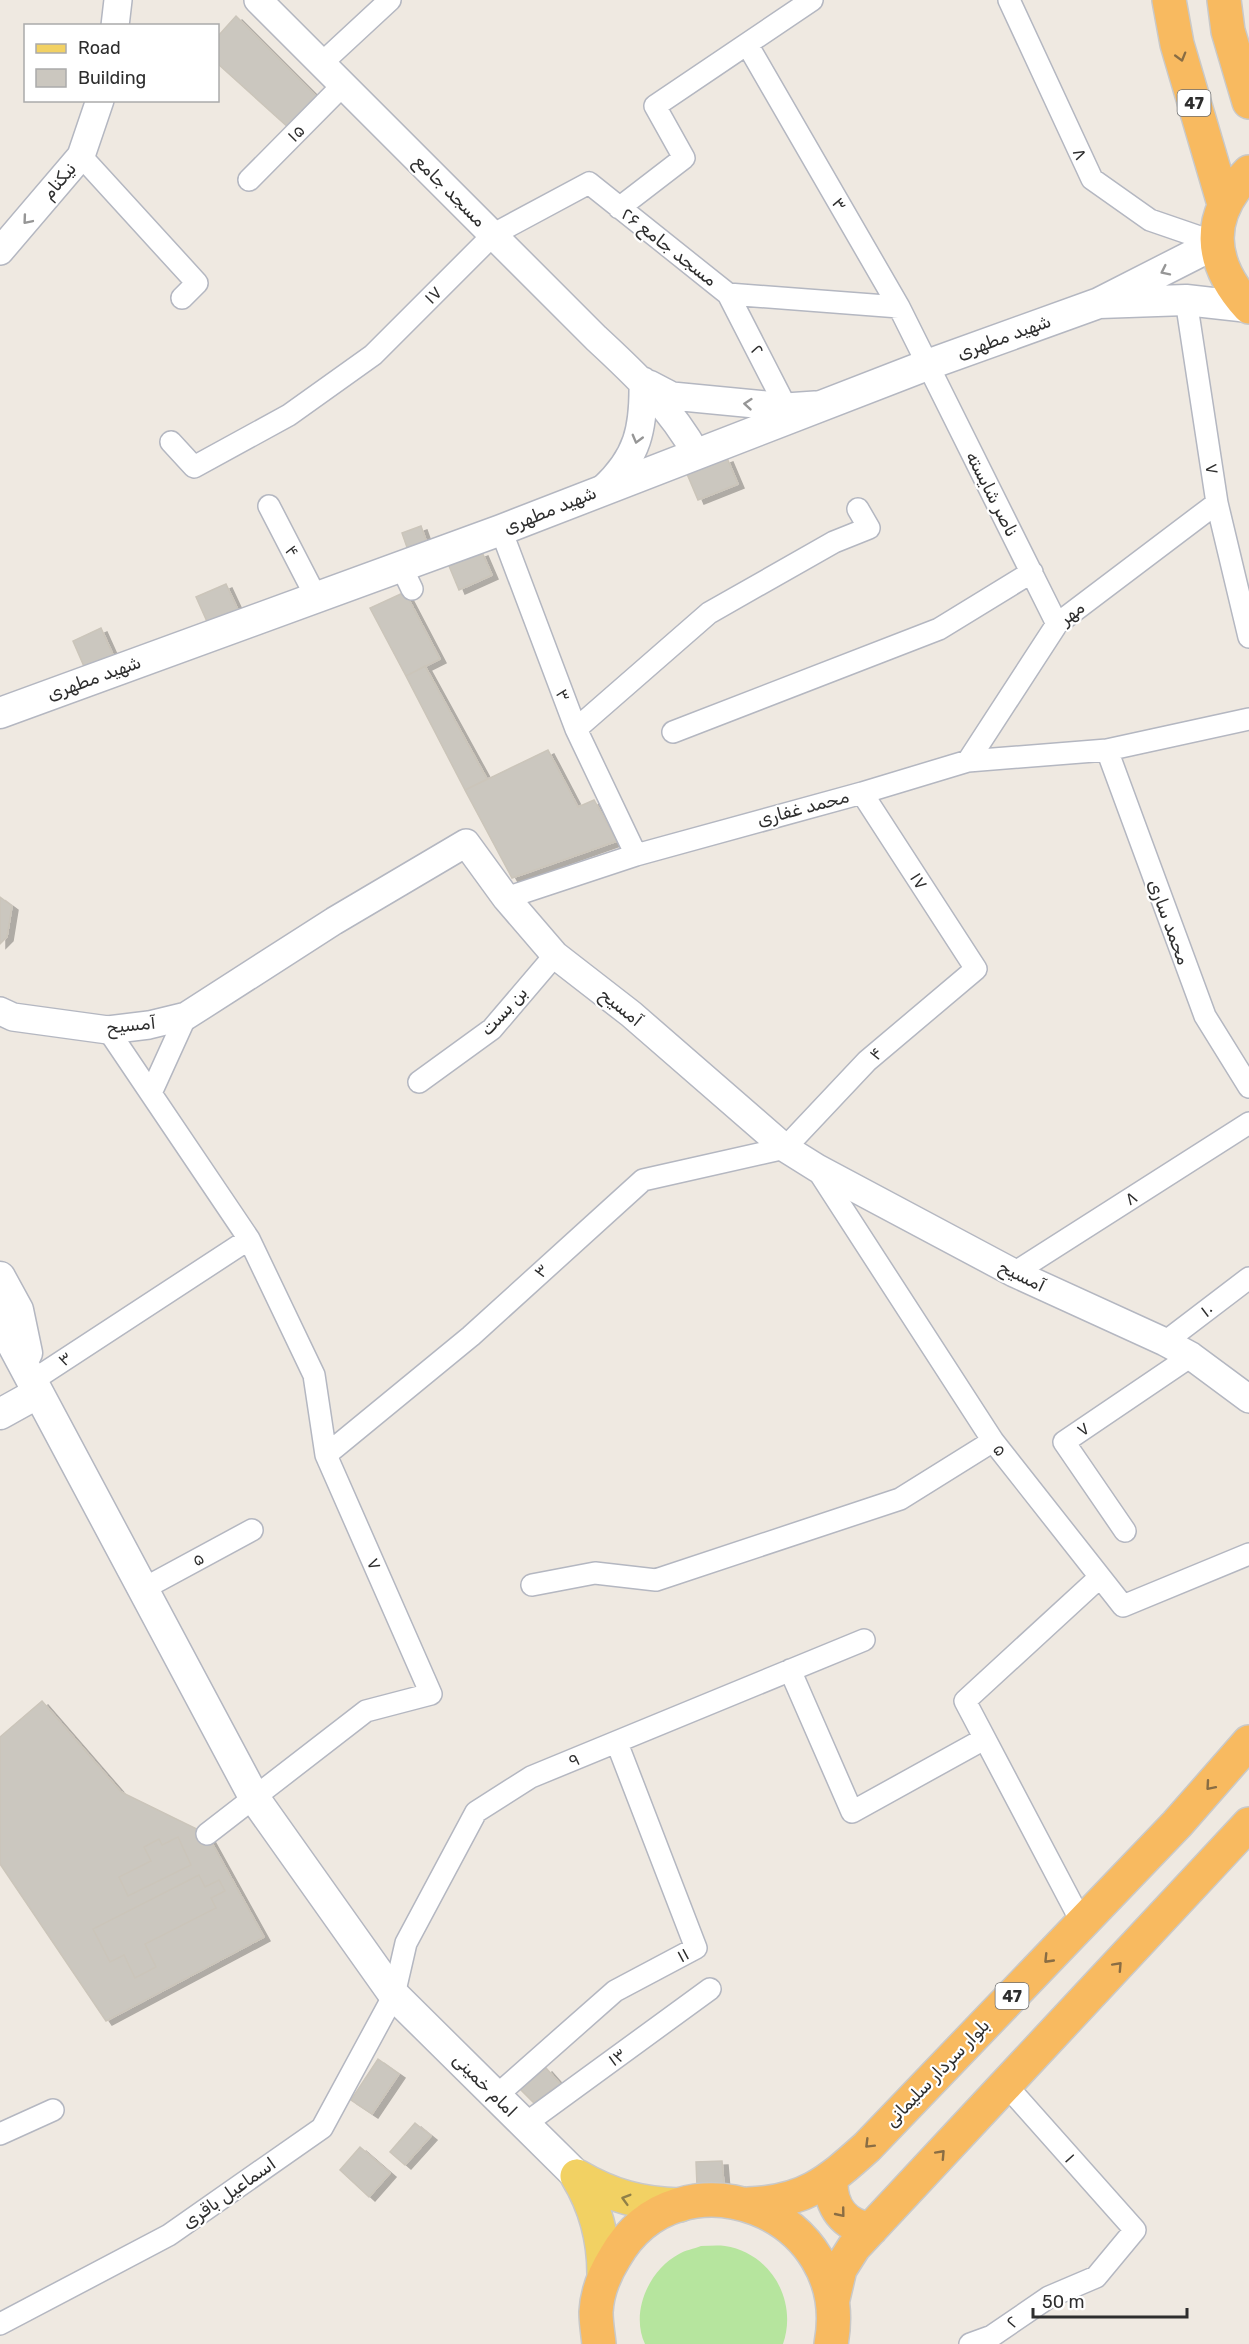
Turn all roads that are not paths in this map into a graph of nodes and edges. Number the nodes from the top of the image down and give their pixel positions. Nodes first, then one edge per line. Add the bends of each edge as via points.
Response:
1 (118, 0) edge
2 (258, 0) edge
3 (390, 0) edge
4 (812, 0) edge
5 (1009, 0) edge
6 (1169, 0) edge
7 (1224, 0) edge
8 (115, 24) edge
9 (747, 44) junction
10 (322, 63) junction
11 (343, 85) junction
12 (99, 102) edge
13 (1249, 102) edge
14 (81, 156) junction
15 (1249, 172) edge
16 (249, 180) dead end
17 (1224, 204) junction
18 (619, 208) junction
19 (494, 234) junction
20 (1216, 243) junction
21 (0, 251) edge
22 (728, 294) junction
23 (182, 298) dead end
24 (1186, 300) junction
25 (1099, 303) junction
26 (899, 307) junction
27 (1249, 307) edge
28 (927, 365) junction
29 (643, 381) junction
30 (828, 404) junction
31 (786, 407) junction
32 (171, 442) dead end
33 (701, 458) junction
34 (603, 489) junction
35 (1217, 503) junction
36 (269, 506) dead end
37 (858, 509) dead end
38 (501, 530) junction
39 (1032, 572) junction
40 (316, 597) junction
41 (1057, 624) junction
42 (1249, 637) edge
43 (0, 713) edge
44 (1249, 719) edge
45 (576, 729) junction
46 (673, 732) dead end
47 (1107, 750) junction
48 (968, 761) junction
49 (862, 793) junction
50 (636, 855) junction
51 (506, 898) junction
52 (555, 955) junction
53 (976, 969) joint
54 (0, 1011) edge
55 (186, 1016) junction
56 (108, 1029) junction
57 (419, 1082) dead end
58 (1249, 1087) edge
59 (151, 1093) junction
60 (1249, 1123) edge
61 (785, 1148) junction
62 (817, 1168) junction
63 (249, 1239) junction
64 (1014, 1273) junction
65 (0, 1277) edge
66 (1249, 1278) edge
67 (0, 1321) edge
68 (1166, 1342) junction
69 (1191, 1356) junction
70 (32, 1380) junction
71 (1249, 1399) edge
72 (0, 1414) edge
73 (993, 1441) junction
74 (326, 1455) junction
75 (252, 1530) dead end
76 (1125, 1531) dead end
77 (1249, 1554) edge
78 (1100, 1577) junction
79 (532, 1585) dead end
80 (143, 1589) junction
81 (864, 1640) dead end
82 (790, 1670) junction
83 (984, 1739) junction
84 (1249, 1742) edge
85 (617, 1743) junction
86 (255, 1799) junction
87 (1249, 1824) edge
88 (207, 1834) dead end
89 (1082, 1923) junction
90 (710, 1989) dead end
91 (394, 1995) junction
92 (1006, 2085) junction
93 (496, 2096) junction
94 (53, 2110) dead end
95 (525, 2124) junction
96 (0, 2134) edge
97 (577, 2176) junction
98 (831, 2180) junction
99 (748, 2204) junction
100 (681, 2205) junction
101 (871, 2229) junction
102 (1135, 2230) joint
103 (604, 2274) junction
104 (596, 2312) junction
105 (0, 2325) edge
106 (835, 2328) edge
107 (582, 2344) edge
108 (599, 2344) edge
109 (970, 2344) edge

1 - 8 street
2 - 10 street, مسجد جامع
3 - 10 street
4 - 9 street
5 - 20 street, ۸ via 1092,179 1150,220
6 -> 17 highway, 47 via 1177,44
7 - 13 highway via 1228,31
9 - 18 street via 655,106 684,158
9 - 26 street, ۳
10 - 11 street, مسجد جامع
11 - 16 street, ۱۵
11 - 19 street, مسجد جامع
12 - 14 street, نیکنام
14 -> 21 street, نیکنام
14 - 23 street via 197,283
15 - 17 highway, 47
17 - 20 highway, 47
18 - 19 street, ۲۶ مسجد جامع via 589,183
18 - 22 street, ۲۶ مسجد جامع
19 - 29 street, مسجد جامع via 596,339
19 - 32 street, ۱۷ via 373,355 289,415 194,467
20 -> 25 main road
20 - 27 highway, 47 via 1231,287
22 - 26 street, ۲۶ مسجد جامع
22 - 31 street, ۲
24 - 25 main road
24 - 27 main road
24 - 35 street, ۷
25 - 28 main road, شهید مطهری
26 - 28 street, ۳
28 - 30 main road, شهید مطهری
28 - 39 street, ناصر شایسته
31 -> 29 street via 672,396
29 - 33 street via 681,426
29 -> 34 street via 643,417 635,448 622,471
30 - 31 street
30 - 33 main road, شهید مطهری
33 - 34 main road, شهید مطهری
34 - 38 main road, شهید مطهری
35 - 41 street, مهر
35 - 42 street, ۷
36 - 40 street, ۴
37 - 45 street via 869,528 834,542 709,613
38 - 40 main road, شهید مطهری via 406,578
38 - 45 street, ۳
39 - 41 street, ناصر شایسته
39 - 46 street via 939,629
40 - 43 main road, شهید مطهری
41 - 48 street, مهر
44 - 47 street, محمد غفاری
45 - 50 street, ۳
47 - 48 street, محمد غفاری
47 - 58 street, محمد ساری via 1205,1016
48 - 49 street, محمد غفاری
49 - 50 street, محمد غفاری
49 - 53 street, ۱۷
50 - 51 street, محمد غفاری
51 - 52 street, آمسیح
51 - 55 street, آمسیح via 466,843 334,921
52 - 57 street, بن بست via 492,1029
52 - 61 street, آمسیح via 631,1014
53 - 61 street, ۴ via 867,1061
54 - 56 street, آمسیح via 13,1017
55 - 56 street, آمسیح
55 - 59 street
56 - 59 street, ۷
59 - 63 street, ۷
60 - 64 street, ۸
61 - 62 street, آمسیح
61 - 74 street, ۳ via 643,1180 471,1336
62 - 64 street, آمسیح
62 - 73 street, ۵
63 - 70 street, ۳
63 - 74 street, ۷ via 314,1375
64 - 68 street, آمسیح
65 - 70 main road via 18,1310
66 - 68 street, ۱۰
67 - 70 main road, امام خمینی
68 - 69 street, آمسیح
69 - 71 street, آمسیح
69 - 76 street, ۷ via 1064,1442
70 - 72 main road
70 - 80 main road, امام خمینی
73 - 78 street, ۵
73 - 79 street via 900,1499 656,1580 595,1573
74 - 86 street, ۷ via 431,1694 366,1711
75 - 80 street, ۵
77 - 78 street, ۵ via 1123,1606
78 - 83 street via 965,1701
80 - 86 main road, امام خمینی
81 - 82 street, ۹
82 - 83 street via 852,1812
82 - 85 street, ۹
83 - 89 street
84 -> 89 highway, بلوار سردار سلیمانی / 47
85 - 91 street, ۹ via 531,1777 476,1812 406,1943
85 - 93 street, ۱۱ via 696,1948 615,1991
86 - 88 street
86 - 91 main road, امام خمینی
92 -> 87 highway, 47
89 -> 98 highway, بلوار سردار سلیمانی / 47
90 - 95 street, ۱۳
91 - 93 main road, امام خمینی
91 - 105 street, اسماعیل باقری via 322,2128 169,2235
101 -> 92 highway, 47
92 - 102 street, ۱
93 - 95 main road, امام خمینی
94 - 96 street
95 - 97 main road, امام خمینی
100 -> 97 main road via 637,2202
97 - 103 main road via 596,2213 603,2243
98 - 99 highway, بلوار سردار سلیمانی / 47 via 796,2198
98 -> 101 highway via 830,2191 838,2211 853,2224
99 - 100 highway, 47 via 714,2199
99 - 106 highway, 47 via 778,2218 804,2239 822,2267
100 - 103 highway, 47 via 648,2220 622,2244
101 - 106 highway, 47 via 840,2269
102 - 109 street, ۲ via 1096,2277 1049,2297 992,2336
103 - 104 highway, 47
104 - 107 main road
104 - 108 highway, 47

